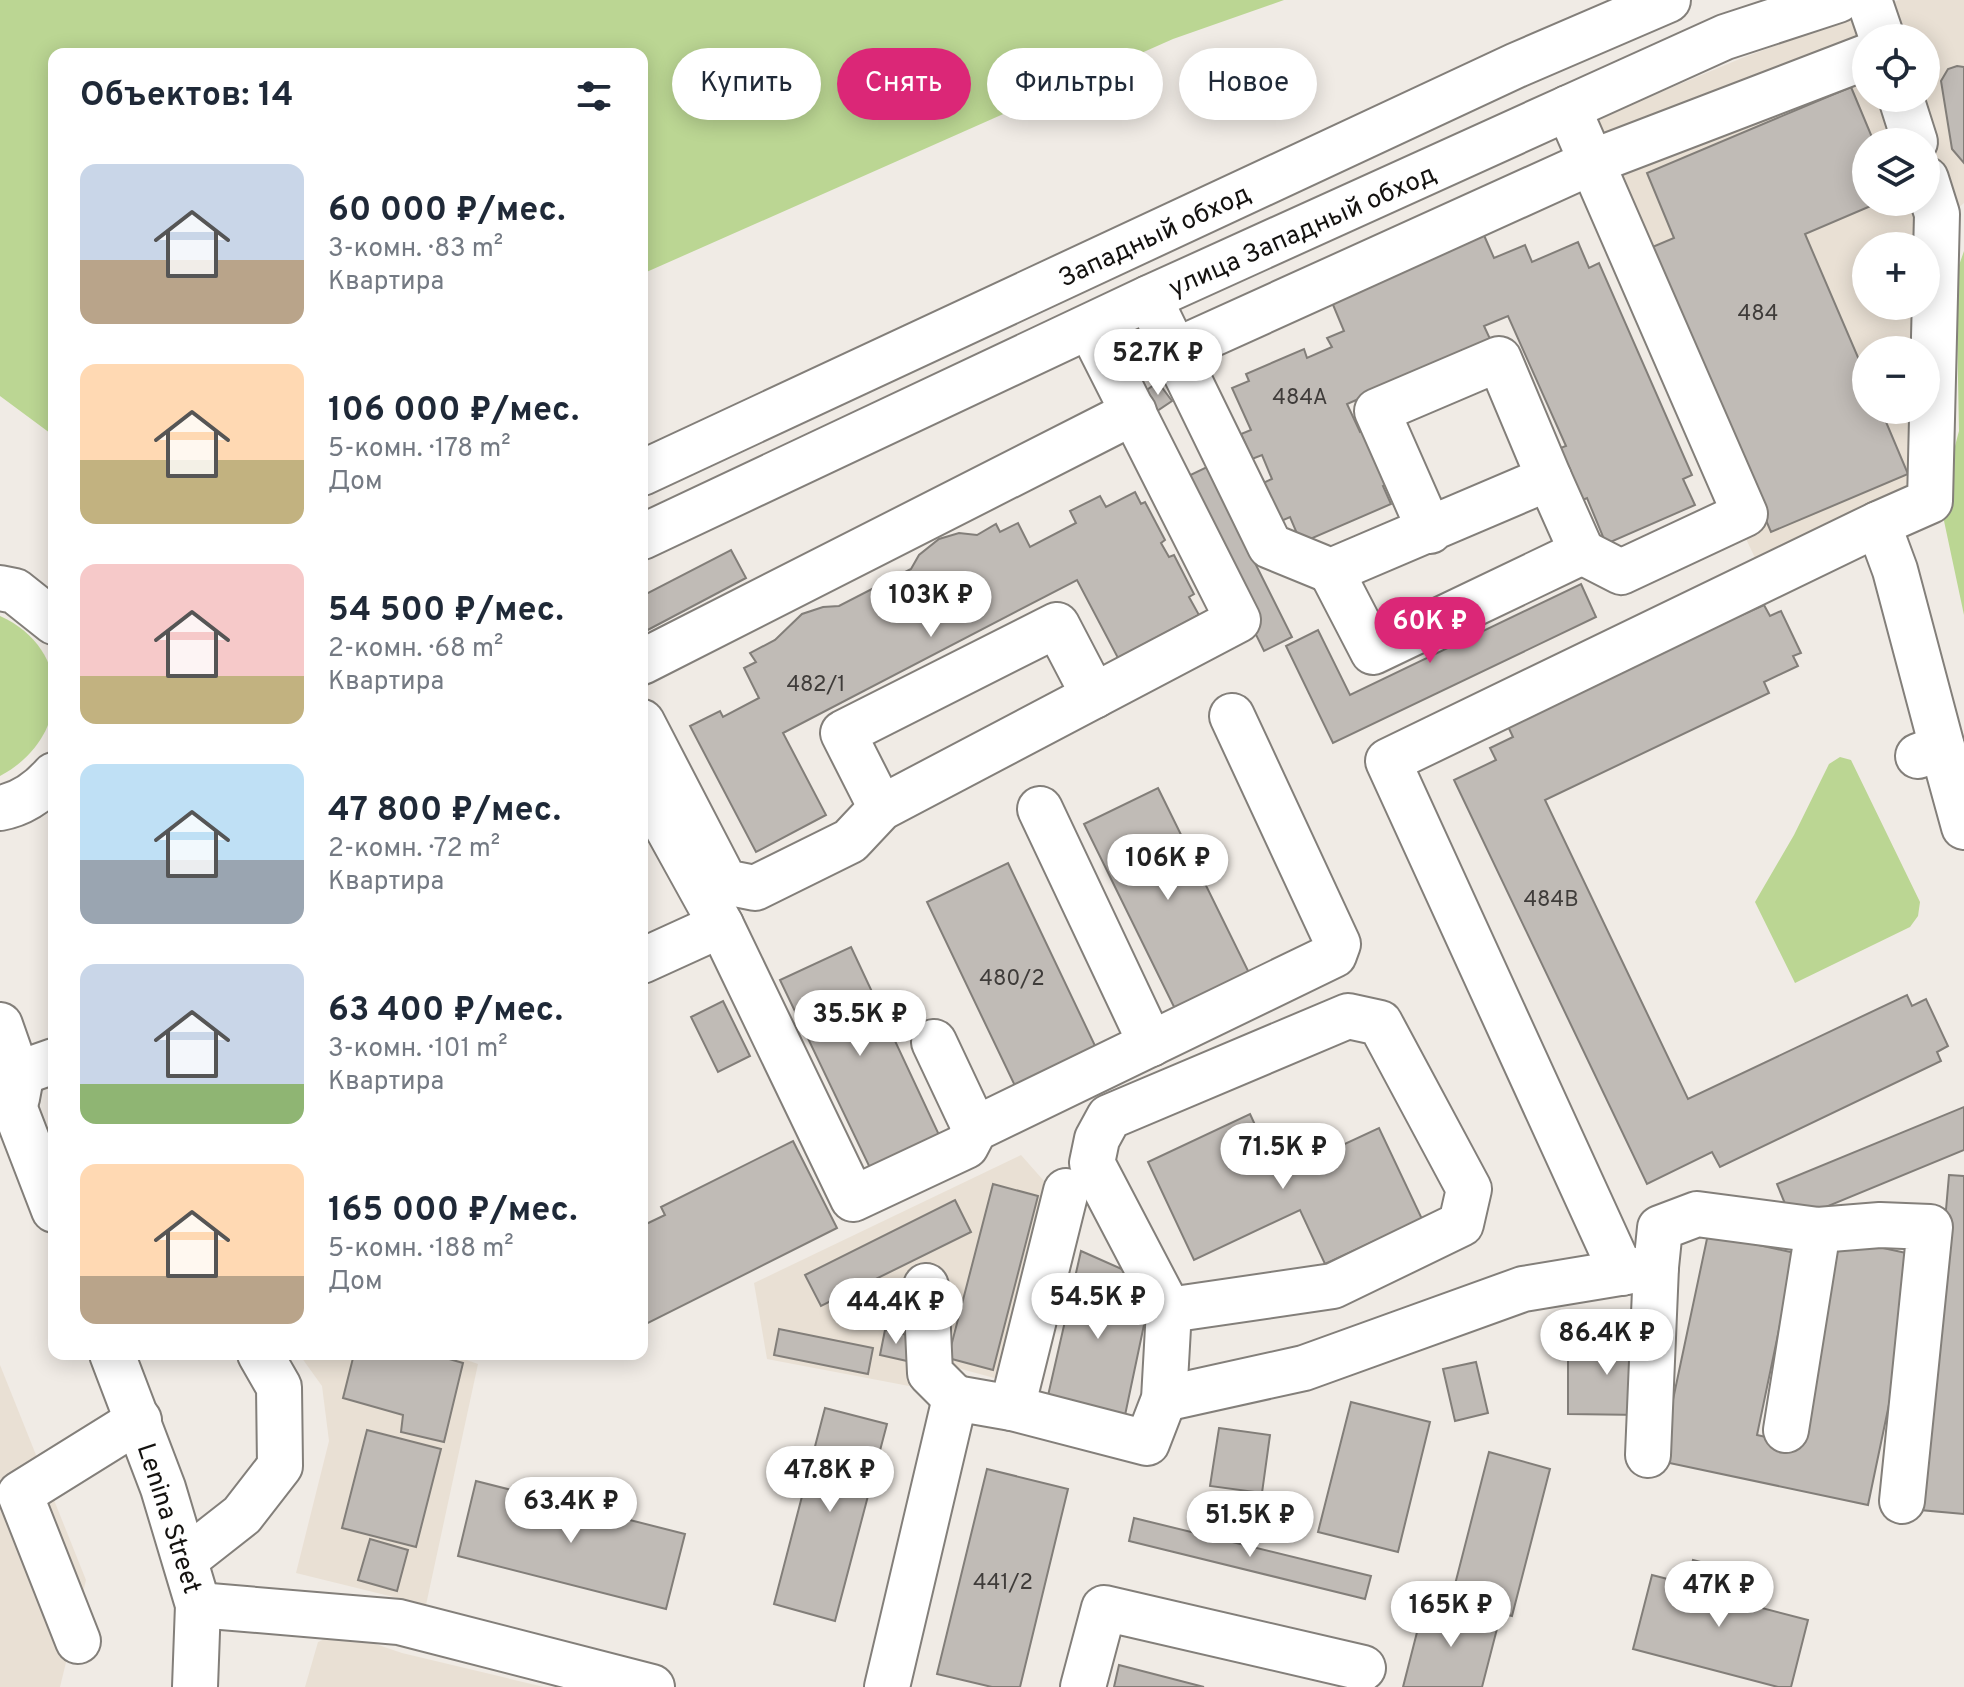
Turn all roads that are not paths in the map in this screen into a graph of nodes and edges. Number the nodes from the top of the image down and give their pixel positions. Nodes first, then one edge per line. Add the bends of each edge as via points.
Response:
1 (1668, 0) edge
2 (1838, 0) edge
3 (1869, 0) edge
4 (1877, 24) edge
5 (1852, 62) edge
6 (1568, 108) junction
7 (1592, 162) junction
8 (1937, 216) edge
9 (1149, 298) junction
10 (1090, 327) junction
11 (1175, 351) junction
12 (1134, 412) junction
13 (648, 470) edge
14 (1549, 478) junction
15 (1878, 524) junction
16 (1430, 531) junction
17 (648, 534) edge
18 (1582, 552) junction
19 (1331, 571) junction
20 (0, 588) edge
21 (48, 613) edge
22 (648, 659) edge
23 (1094, 696) junction
24 (1232, 716) dead end
25 (648, 734) edge
26 (648, 793) edge
27 (881, 808) junction
28 (1040, 809) dead end
29 (1964, 827) edge
30 (721, 925) junction
31 (648, 958) edge
32 (0, 1025) edge
33 (934, 1042) dead end
34 (1151, 1044) junction
35 (22, 1078) edge
36 (975, 1129) junction
37 (44, 1158) edge
38 (48, 1179) edge
39 (1066, 1191) dead end
40 (1818, 1230) junction
41 (1639, 1270) junction
42 (926, 1286) dead end
43 (1169, 1310) junction
44 (114, 1360) edge
45 (263, 1360) edge
46 (955, 1398) junction
47 (1164, 1399) junction
48 (1012, 1408) junction
49 (139, 1420) junction
50 (1786, 1430) dead end
51 (1648, 1455) dead end
52 (1902, 1501) dead end
53 (186, 1559) junction
54 (198, 1605) junction
55 (78, 1641) dead end
56 (1363, 1668) dead end
57 (195, 1687) edge
58 (652, 1687) edge
59 (887, 1687) edge
60 (1083, 1687) edge

1 - 13 main road, Западный обход via 1517,65
2 - 6 main road, улица Западный обход via 1725,37
3 - 4 main road
5 - 7 main road
6 - 7 main road
6 - 9 main road, улица Западный обход
7 - 11 main road
7 - 18 main road via 1745,514 1621,572
8 - 15 main road via 1930,501
9 - 10 main road, улица Западный обход
9 - 11 main road
10 - 12 main road
10 - 17 main road, улица Западный обход
11 - 19 main road via 1270,546
12 - 22 main road
12 - 23 main road via 1238,620
14 - 16 main road
14 - 16 main road via 1499,359 1377,411
14 - 18 main road
15 - 29 main road via 1895,570 1930,752
15 - 41 main road via 1388,761
16 - 19 main road
18 - 19 main road via 1373,652
20 - 21 main road via 15,591
23 - 27 main road
23 - 27 main road via 1057,625 843,733
24 - 34 main road via 1338,944 1334,955
25 - 27 main road via 725,882 755,888 850,841
26 - 30 main road
28 - 34 main road
30 - 31 main road
30 - 36 main road via 853,1199 966,1146
32 - 35 main road
33 - 36 main road
34 - 36 main road
35 - 37 main road
37 - 38 main road
39 - 48 main road
40 - 41 main road via 1697,1214 1660,1228
40 - 50 main road
40 - 52 main road via 1930,1227
41 - 47 main road via 1523,1289 1304,1368
41 - 51 main road
42 - 46 main road via 930,1373
43 - 43 main road via 1092,1163 1109,1117 1348,1016 1380,1023 1469,1189 1461,1224 1333,1286
43 - 47 main road
44 - 49 main road, Lenina Street
45 - 53 main road via 279,1387 280,1466 242,1515
46 - 48 main road
46 - 59 main road
47 - 48 main road via 1147,1443
49 - 53 main road, Lenina Street
49 - 55 main road via 20,1494
53 - 54 main road, Lenina Street
54 - 57 main road, Lenina Street
54 - 58 main road via 399,1622
56 - 60 main road via 1104,1608

